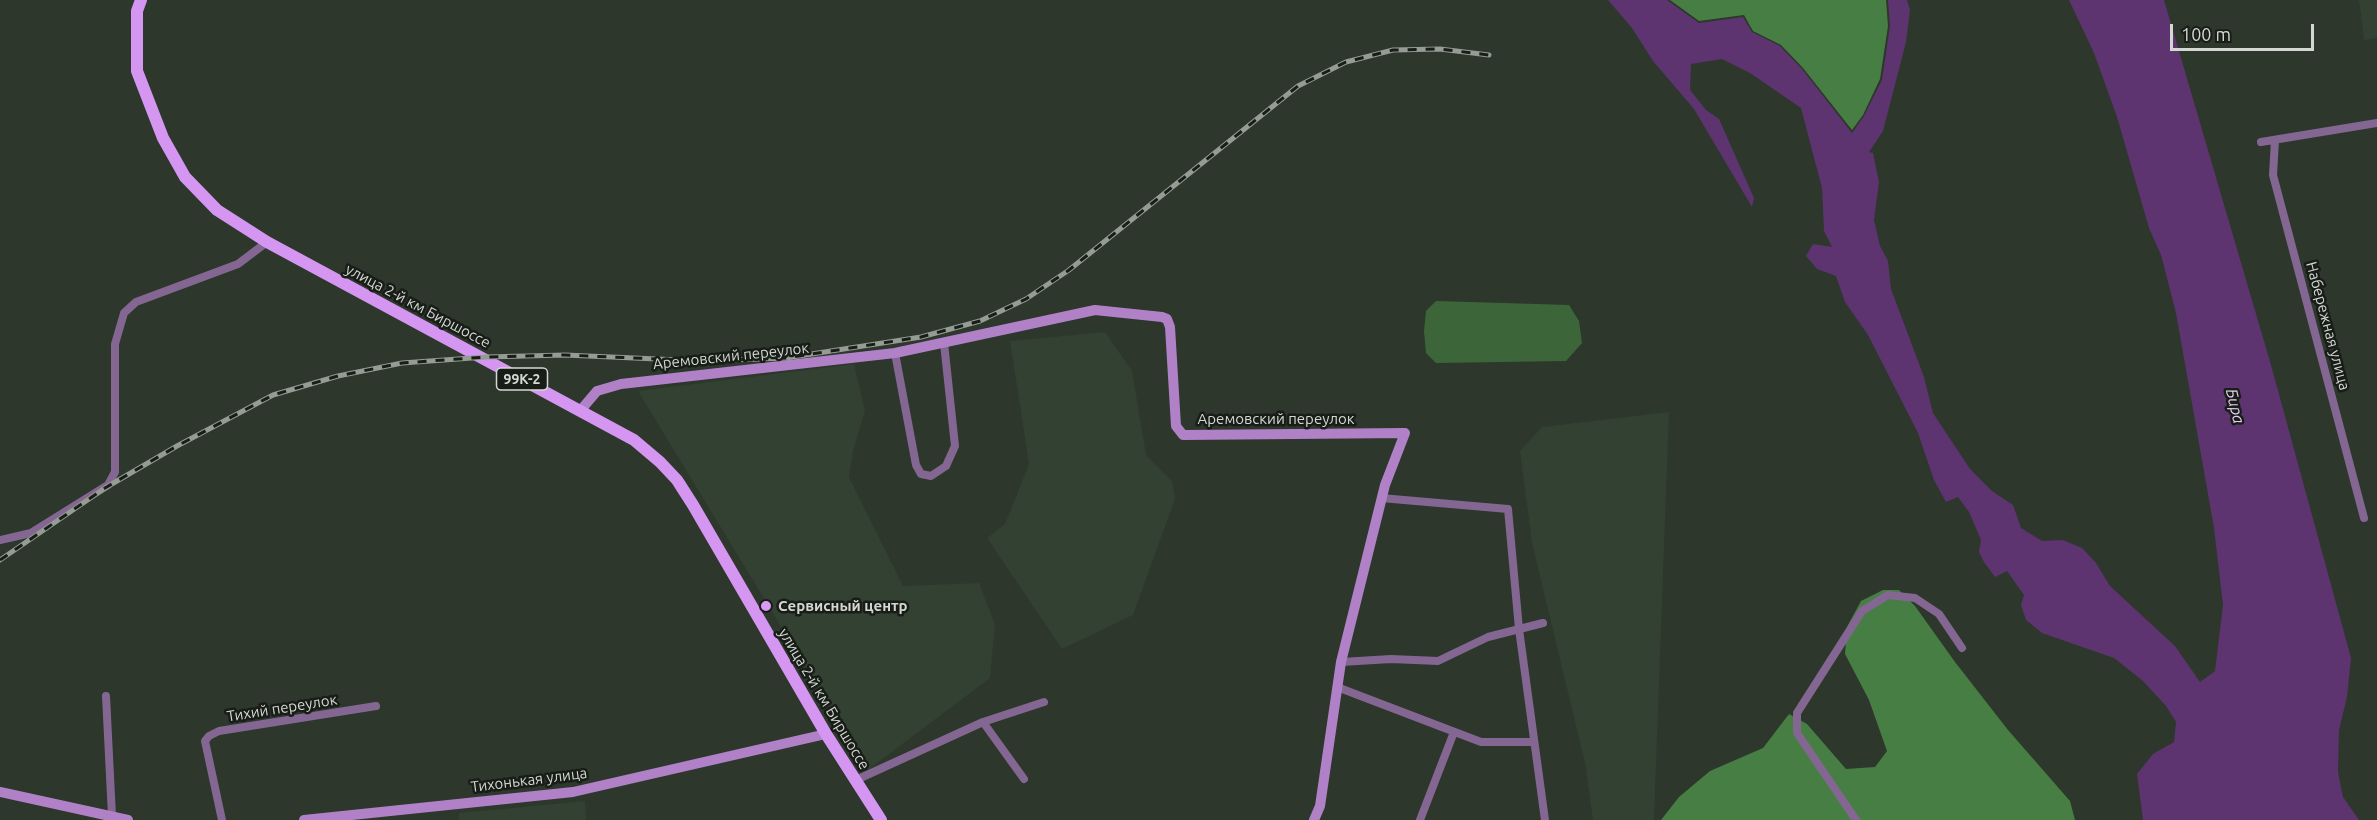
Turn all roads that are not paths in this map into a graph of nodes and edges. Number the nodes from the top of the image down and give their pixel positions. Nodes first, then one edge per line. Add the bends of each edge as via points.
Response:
1 (141, 0) edge
2 (2377, 123) edge
3 (2275, 140) junction
4 (2261, 142) dead end
5 (267, 242) junction
6 (944, 343) junction
7 (895, 353) junction
8 (580, 411) junction
9 (1382, 498) junction
10 (2364, 518) dead end
11 (0, 540) edge
12 (1543, 623) dead end
13 (1519, 629) junction
14 (1962, 648) dead end
15 (1341, 662) junction
16 (1337, 687) junction
17 (106, 696) dead end
18 (1044, 702) dead end
19 (376, 706) dead end
20 (983, 722) junction
21 (1454, 732) junction
22 (826, 734) junction
23 (1533, 742) junction
24 (1024, 779) dead end
25 (856, 780) junction
26 (0, 792) edge
27 (112, 816) junction
28 (128, 820) edge
29 (222, 820) edge
30 (304, 820) edge
31 (881, 820) edge
32 (1314, 820) edge
33 (1420, 820) edge
34 (1545, 820) edge
35 (1856, 820) edge

1 - 5 main road, улица 2-й км Биршоссе / 99К-2 via 137,11 137,71 163,138 185,177 217,210
2 - 3 street
3 - 4 street
3 - 10 street, Набережная улица via 2272,175
5 - 8 main road, улица 2-й км Биршоссе / 99К-2
5 - 11 street via 238,264 136,302 124,313 115,344 115,472 108,484 31,533
6 - 7 street, Аремовский переулок
6 - 7 street via 955,446 946,466 931,476 921,474 916,465
6 - 9 street, Аремовский переулок via 1095,310 1162,316 1170,327 1176,426 1183,435 1405,433
7 - 8 street, Аремовский переулок via 621,384 597,391
8 - 22 main road, улица 2-й км Биршоссе / 99К-2 via 634,440 677,480
9 - 13 street via 1508,509
9 - 15 street, Аремовский переулок
12 - 13 street
13 - 15 street via 1488,637 1438,661
13 - 23 street
14 - 35 street via 1939,614 1915,598 1888,595 1862,611 1797,713 1797,733
15 - 16 street, Аремовский переулок
16 - 21 street
16 - 32 street, Аремовский переулок via 1320,806
17 - 27 street
18 - 20 street
19 - 29 street, Тихий переулок via 208,736 205,741
20 - 24 street
20 - 25 street
21 - 23 street via 1481,742
21 - 33 street
22 - 25 main road, улица 2-й км Биршоссе / 99К-2
22 - 30 street, Тихонькая улица via 573,792
23 - 34 street
25 - 31 main road, улица 2-й км Биршоссе / 99К-2
26 - 27 street
27 - 28 street

